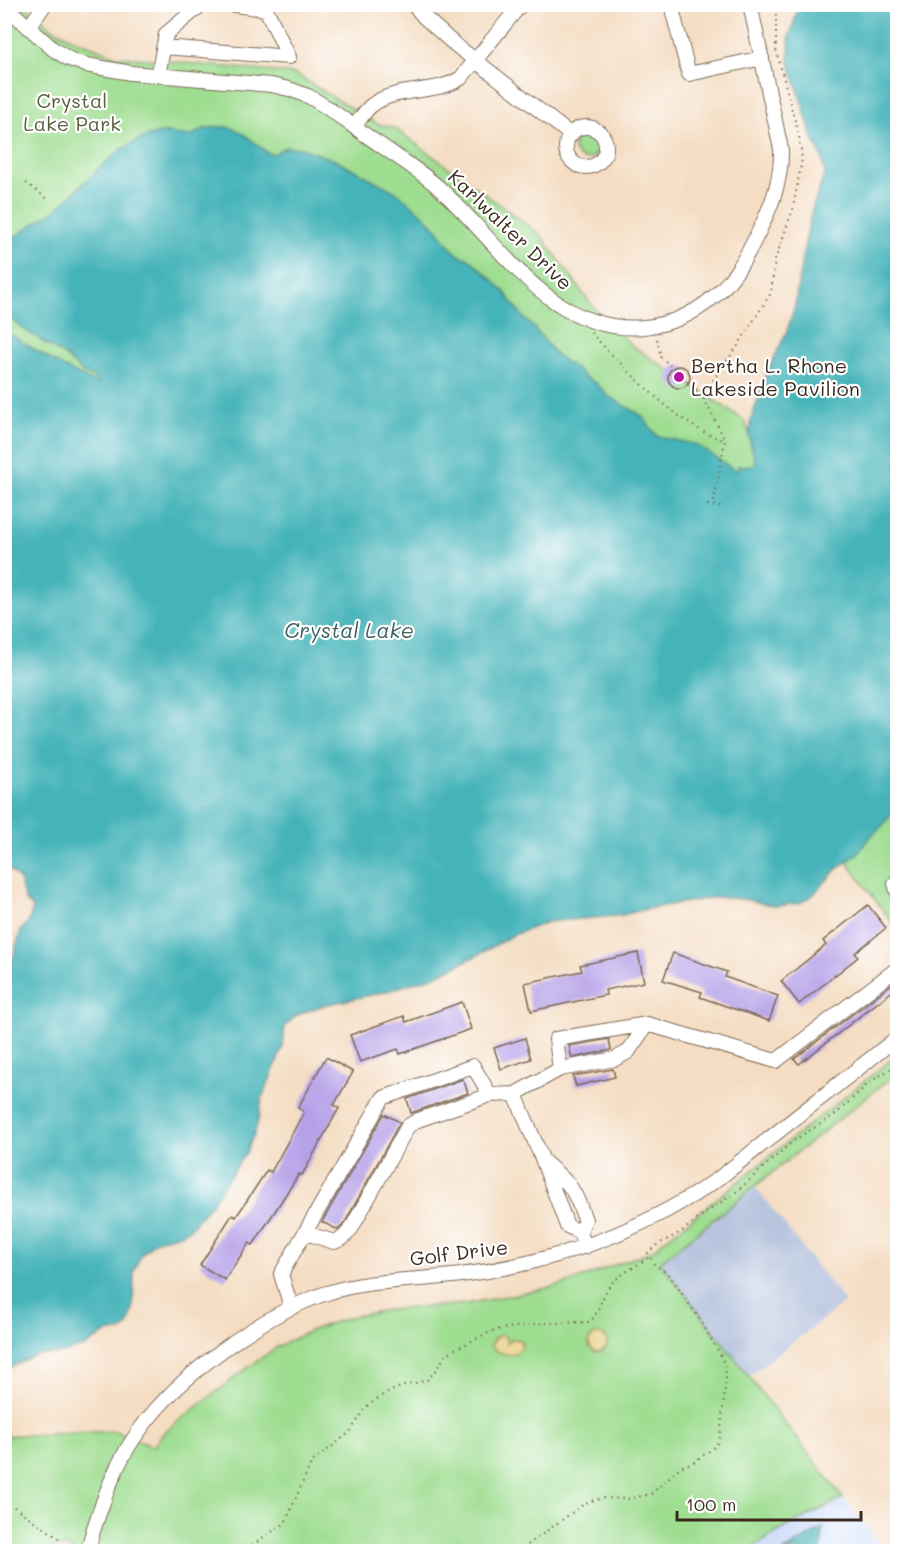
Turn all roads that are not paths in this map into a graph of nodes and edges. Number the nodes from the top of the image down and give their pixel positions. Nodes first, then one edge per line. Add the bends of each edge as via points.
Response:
1 (45, 4) edge
2 (202, 4) edge
3 (227, 4) edge
4 (413, 4) edge
5 (521, 4) edge
6 (677, 4) edge
7 (750, 4) edge
8 (4, 5) edge
9 (28, 27) junction
10 (164, 47) junction
11 (762, 58) junction
12 (476, 62) junction
13 (158, 75) junction
14 (354, 127) junction
15 (571, 135) dead end
16 (897, 879) edge
17 (897, 893) edge
18 (897, 972) edge
19 (647, 1024) junction
20 (897, 1038) edge
21 (560, 1069) junction
22 (515, 1094) junction
23 (490, 1095) junction
24 (543, 1161) junction
25 (580, 1232) junction
26 (306, 1233) junction
27 (585, 1247) junction
28 (291, 1307) junction
29 (88, 1551) edge

1 - 9 street
2 - 10 street via 166,34
3 - 10 street via 266,9 289,57
4 - 12 street
5 - 12 street
6 - 11 street via 673,13 689,74
7 - 11 street, Karlwalter Drive
8 - 9 street, Karlwalter Drive
9 - 13 street, Karlwalter Drive via 53,49 78,63
10 - 13 street
11 - 14 street, Karlwalter Drive via 781,149 781,171 772,206 743,262 726,285 687,315 654,326 599,323 554,302 431,181
12 - 14 street via 450,84 379,101 366,110
12 - 15 street
13 - 14 street, Karlwalter Drive via 289,89 317,101
16 - 17 street
18 - 19 street via 776,1061
19 - 21 street via 628,1052 615,1059
19 - 21 street via 556,1039
20 - 27 street, Golf Drive via 709,1185 655,1217
21 - 22 street
22 - 23 street
22 - 24 street
23 - 26 street via 408,1126 343,1238 334,1242
23 - 26 street via 473,1065 383,1098
24 - 25 street via 567,1226
24 - 25 street via 571,1185 585,1220
25 - 27 street
26 - 28 street via 281,1275
27 - 28 street, Golf Drive via 497,1270 352,1287
28 - 29 street, Golf Drive via 226,1348 150,1416 127,1449 110,1484

